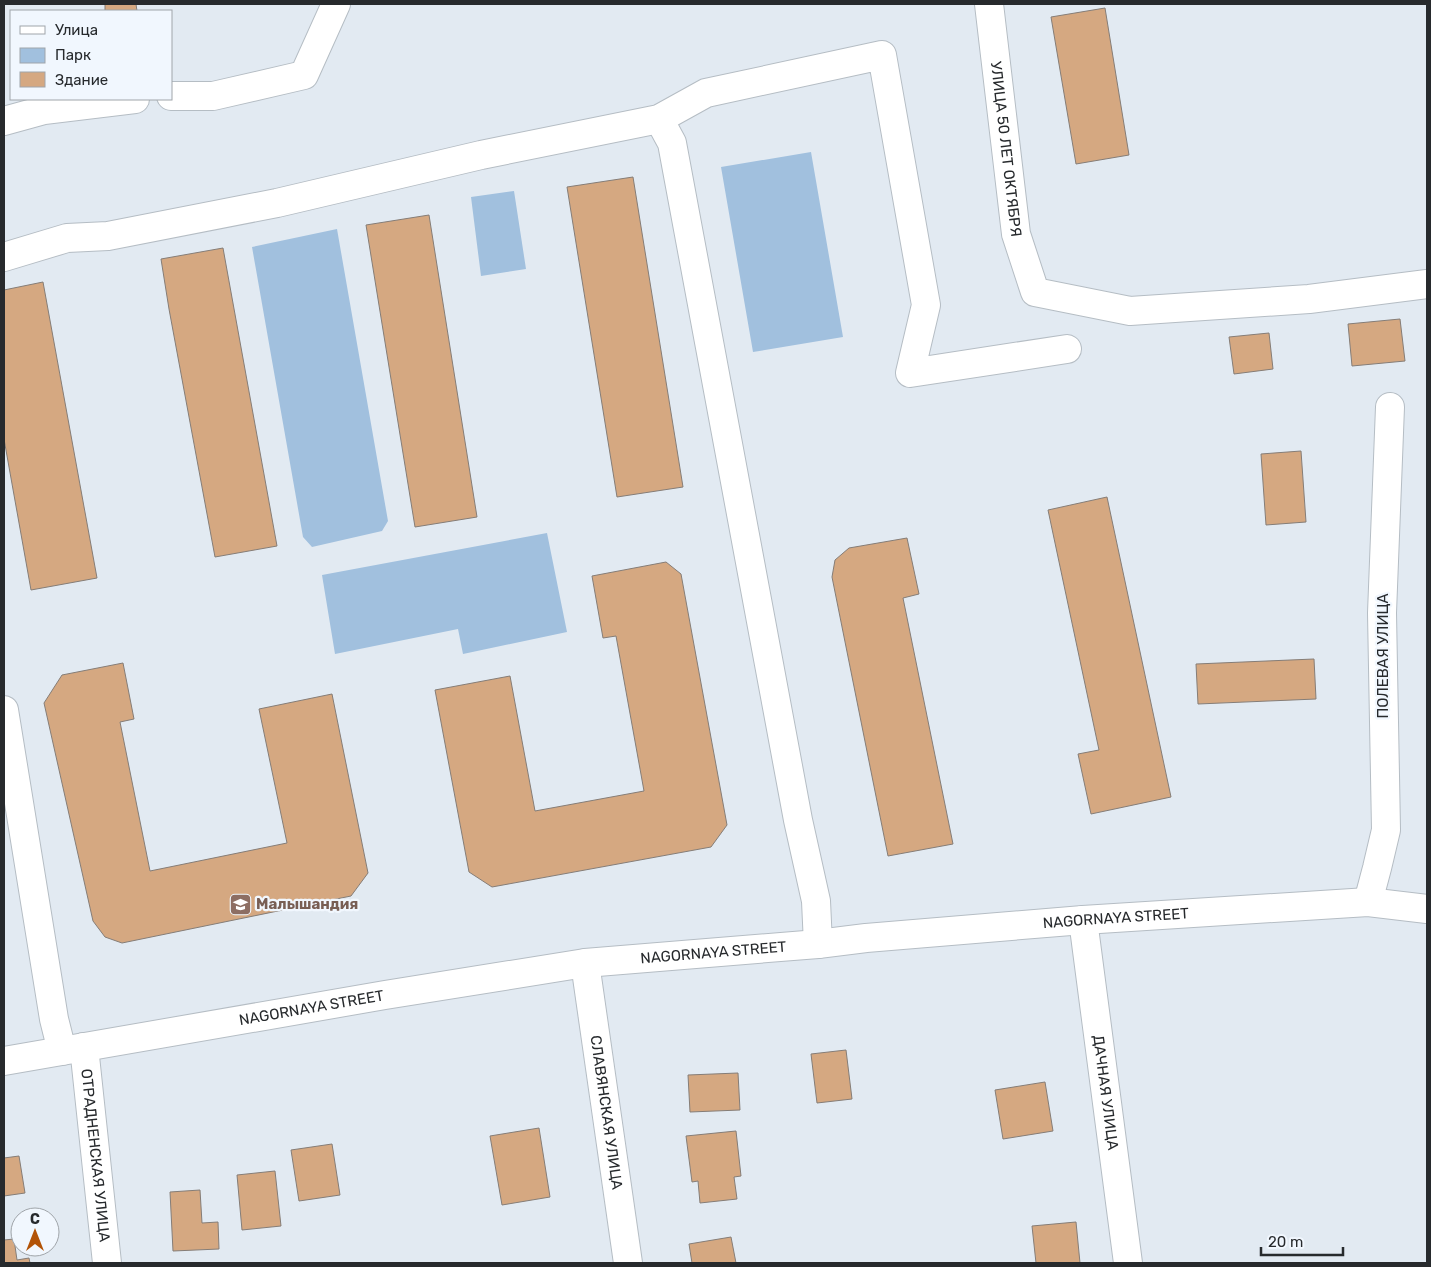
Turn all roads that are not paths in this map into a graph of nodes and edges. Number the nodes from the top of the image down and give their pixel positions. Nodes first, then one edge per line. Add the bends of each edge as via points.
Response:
1 (336, 4) edge
2 (989, 4) edge
3 (172, 96) edge
4 (128, 100) edge
5 (659, 118) junction
6 (4, 121) edge
7 (4, 257) edge
8 (1427, 284) edge
9 (1067, 349) dead end
10 (1390, 408) dead end
11 (4, 710) edge
12 (1368, 902) junction
13 (1427, 909) edge
14 (1083, 920) junction
15 (818, 944) junction
16 (585, 963) junction
17 (73, 1049) junction
18 (4, 1061) edge
19 (107, 1263) edge
20 (628, 1263) edge
21 (1128, 1263) edge

1 - 3 street via 304,75 213,96
2 - 8 street, УЛИЦА 50 ЛЕТ ОКТЯБРЯ via 1016,234 1035,292 1130,311 1309,299
4 - 6 street via 44,110
5 - 7 street via 481,155 277,203 108,236 67,238
5 - 9 street via 706,93 882,55 926,305 910,373
5 - 15 street via 672,143 798,820 816,901
10 - 12 street, ПОЛЕВАЯ УЛИЦА via 1382,613 1386,830
11 - 17 street, ОТРАДНЕНСКАЯ УЛИЦА via 54,1019
12 - 13 street, NAGORNAYA STREET
12 - 14 street, NAGORNAYA STREET
14 - 15 street, NAGORNAYA STREET
14 - 21 street, ДАЧНАЯ УЛИЦА
15 - 16 street, NAGORNAYA STREET
16 - 17 street, NAGORNAYA STREET
16 - 20 street, СЛАВЯНСКАЯ УЛИЦА
17 - 18 street, NAGORNAYA STREET
17 - 19 street, ОТРАДНЕНСКАЯ УЛИЦА

